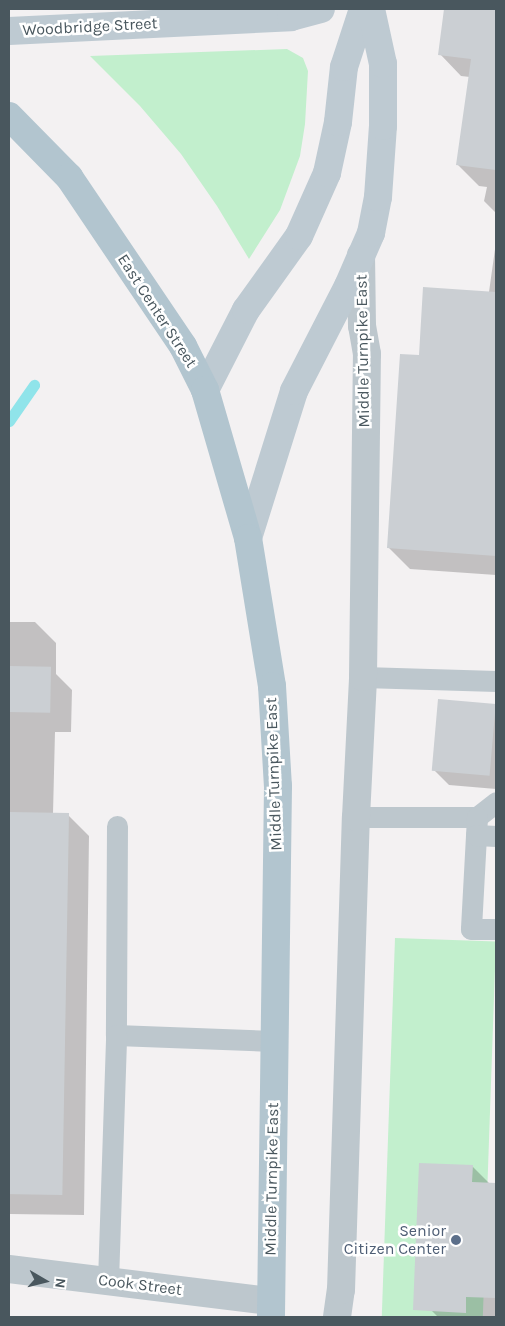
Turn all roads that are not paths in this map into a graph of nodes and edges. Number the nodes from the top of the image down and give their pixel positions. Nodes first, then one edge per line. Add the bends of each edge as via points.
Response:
1 (321, 9) edge
2 (364, 9) edge
3 (370, 9) edge
4 (9, 31) edge
5 (9, 116) edge
6 (361, 255) junction
7 (205, 390) junction
8 (248, 538) junction
9 (363, 677) junction
10 (496, 681) edge
11 (496, 802) edge
12 (356, 818) junction
13 (117, 826) dead end
14 (483, 829) edge
15 (496, 929) edge
16 (116, 1036) junction
17 (274, 1041) junction
18 (9, 1269) edge
19 (108, 1281) junction
20 (271, 1309) edge
21 (337, 1317) edge

1 - 4 main road, Woodbridge Street via 290,17
2 - 7 main road via 344,67 328,173 299,236 246,310
3 - 6 main road, Middle Turnpike East via 383,64 383,126 378,197 371,233
5 - 7 main road, East Center Street via 69,178 183,346
6 - 8 main road, Middle Turnpike East via 294,391
6 - 9 street, Middle Turnpike East via 362,326 367,354
7 - 8 main road, East Center Street
8 - 17 main road, Middle Turnpike East via 272,686 278,786
9 - 10 lane
9 - 12 street, Middle Turnpike East
11 - 14 lane
12 - 14 lane
12 - 21 street, Middle Turnpike East via 341,1290
13 - 16 lane
14 - 15 lane via 472,929
16 - 17 lane
16 - 19 lane
17 - 20 main road, Middle Turnpike East
18 - 19 street, Cook Street
19 - 20 street, Cook Street

